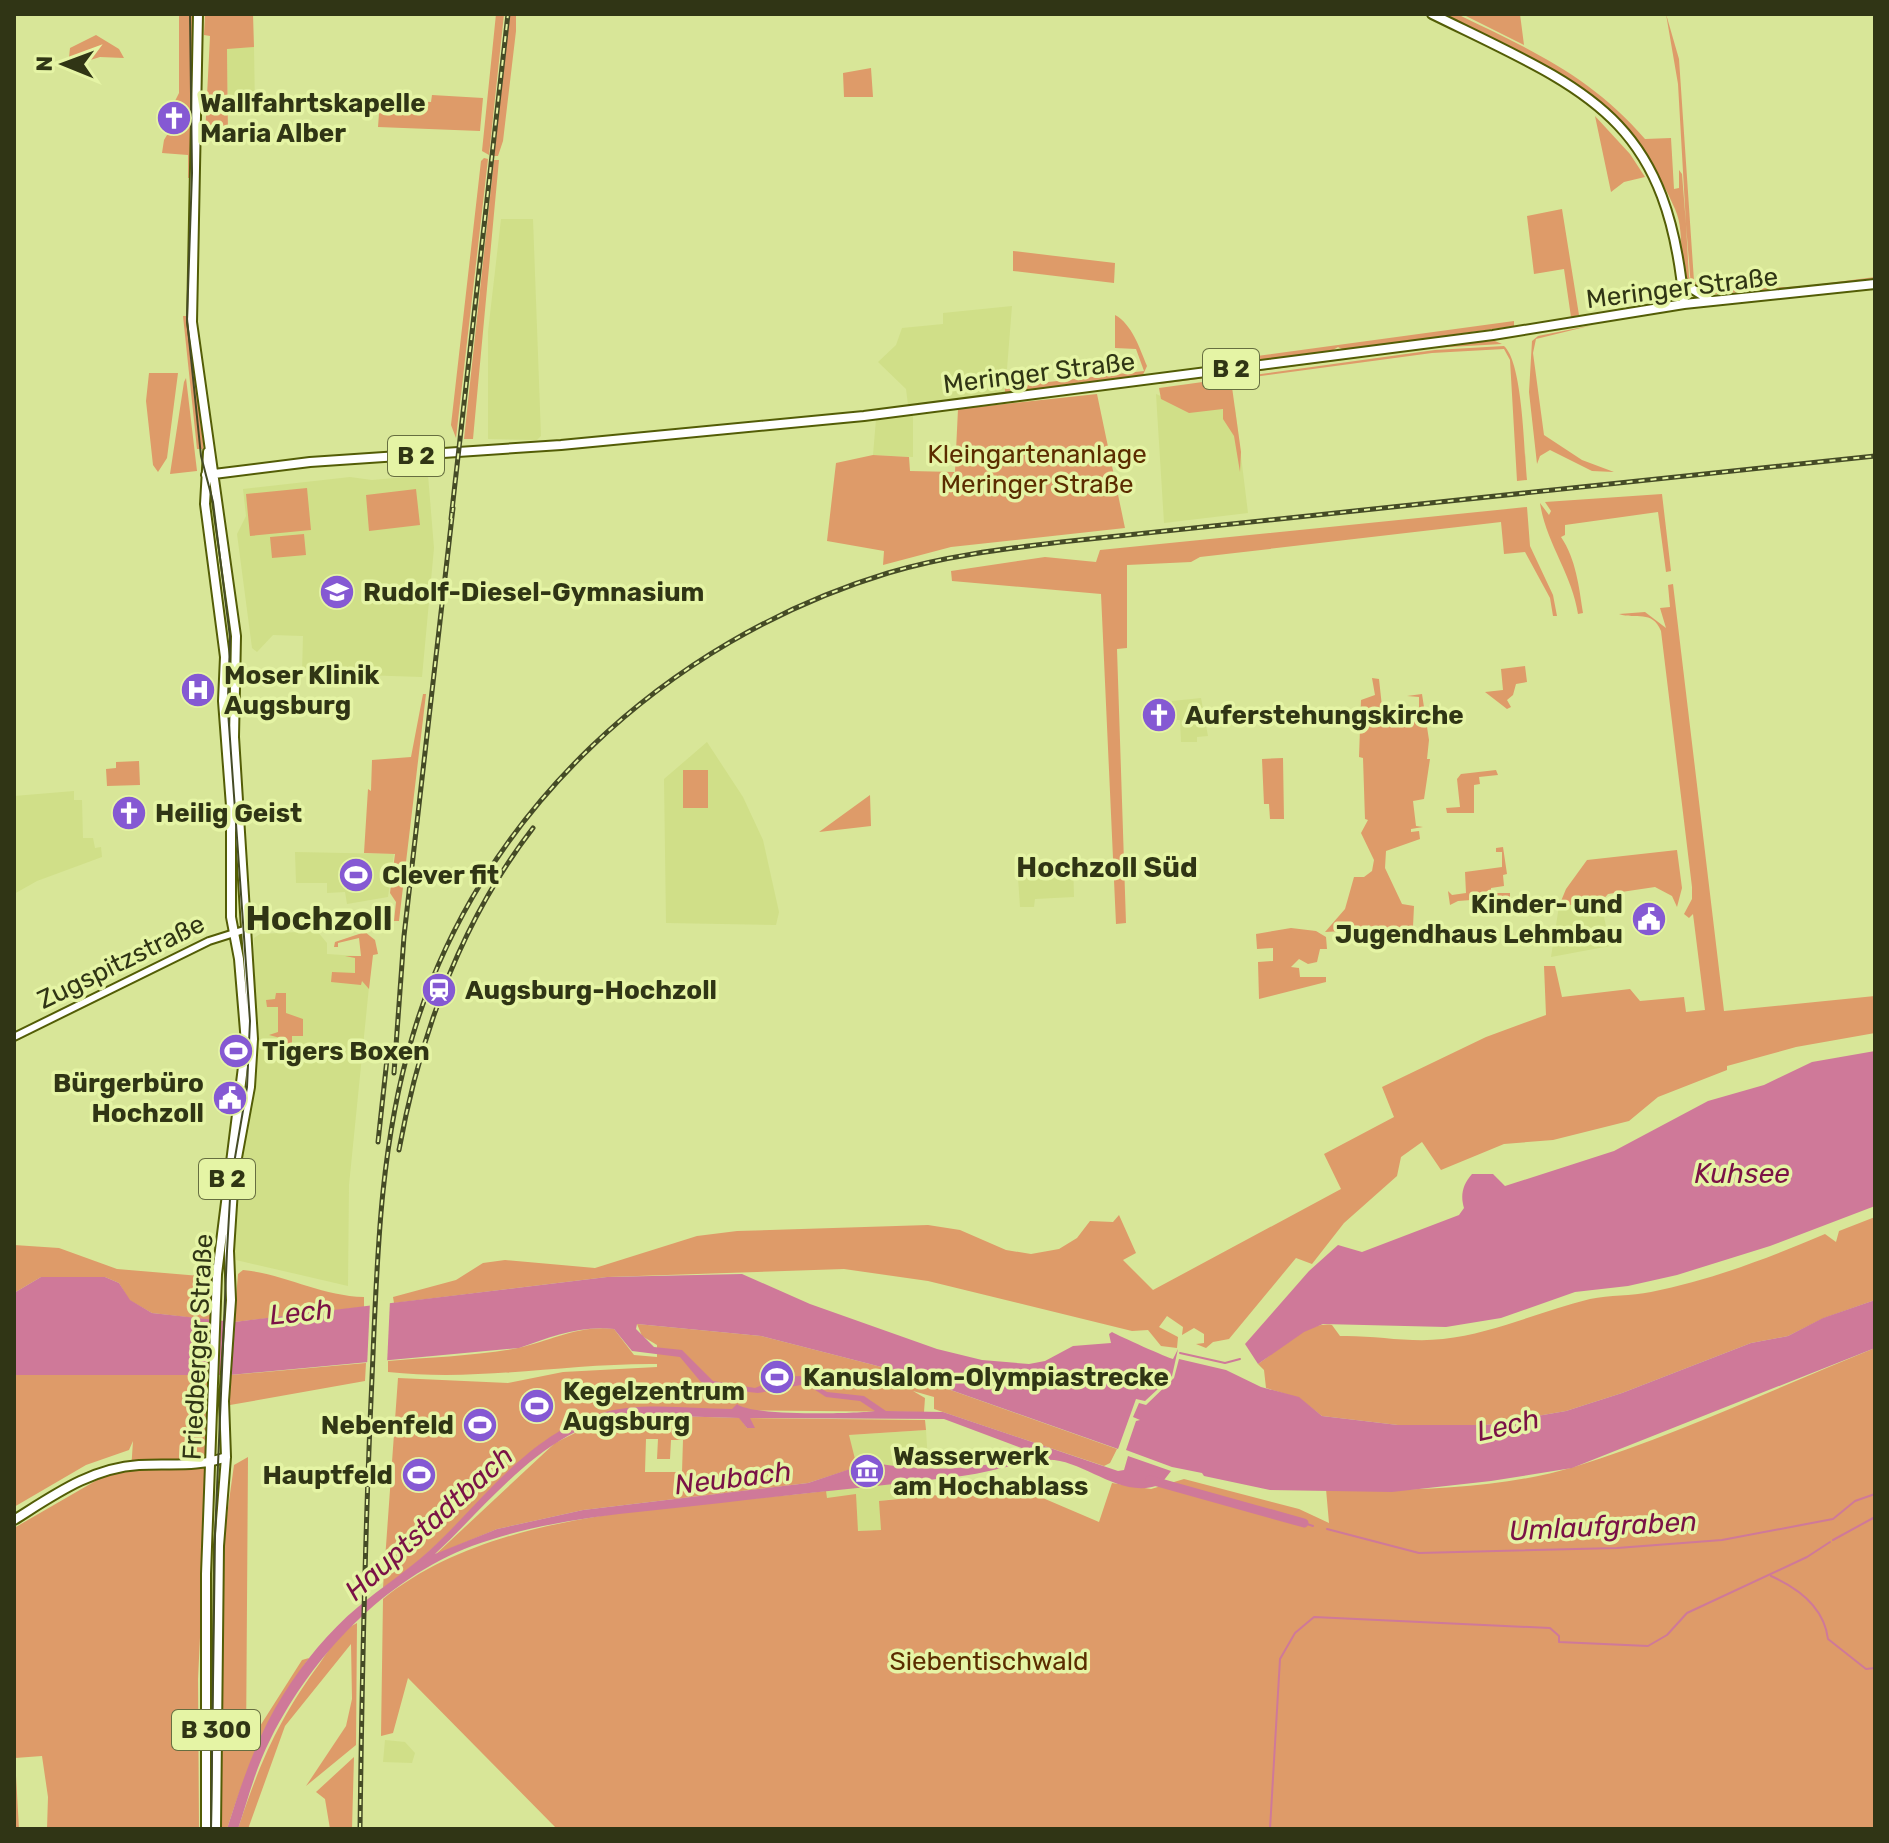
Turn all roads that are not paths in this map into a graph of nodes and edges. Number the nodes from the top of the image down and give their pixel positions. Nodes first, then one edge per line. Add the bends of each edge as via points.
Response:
1 (198, 14) edge
2 (1432, 14) edge
3 (1682, 283) junction
4 (1875, 284) edge
5 (1712, 301) junction
6 (1684, 304) junction
7 (210, 474) junction
8 (247, 929) junction
9 (234, 931) junction
10 (14, 1037) edge
11 (219, 1400) junction
12 (226, 1457) junction
13 (212, 1462) junction
14 (14, 1520) edge
15 (206, 1829) edge
16 (216, 1829) edge

1 - 7 main road, Friedberger Straße via 192,322
2 - 3 main road via 1551,73 1620,125 1644,156 1667,203
3 - 5 main road
3 - 6 main road
4 - 5 main road, Meringer Straße / B 2
5 - 6 main road, Meringer Straße / B 2
6 - 7 main road, Meringer Straße / B 2 via 1493,335 864,416
7 - 8 main road, Friedberger Straße / B 2 via 236,636 239,845
7 - 9 main road, Friedberger Straße / B 2 via 205,504 224,639
8 - 9 street, Zugspitzstraße
8 - 11 main road, Friedberger Straße / B 2 via 252,1058 231,1207 231,1300
9 - 10 street, Zugspitzstraße
9 - 11 main road, Friedberger Straße / B 2 via 246,1043 217,1300
11 - 12 main road, Friedberger Straße / B 2
11 - 13 main road, Friedberger Straße / B 2
12 - 13 main road
12 - 16 main road, Friedberger Straße / B 300 via 219,1546
13 - 14 main road via 103,1471
13 - 15 main road, Friedberger Straße / B 300 via 206,1574

